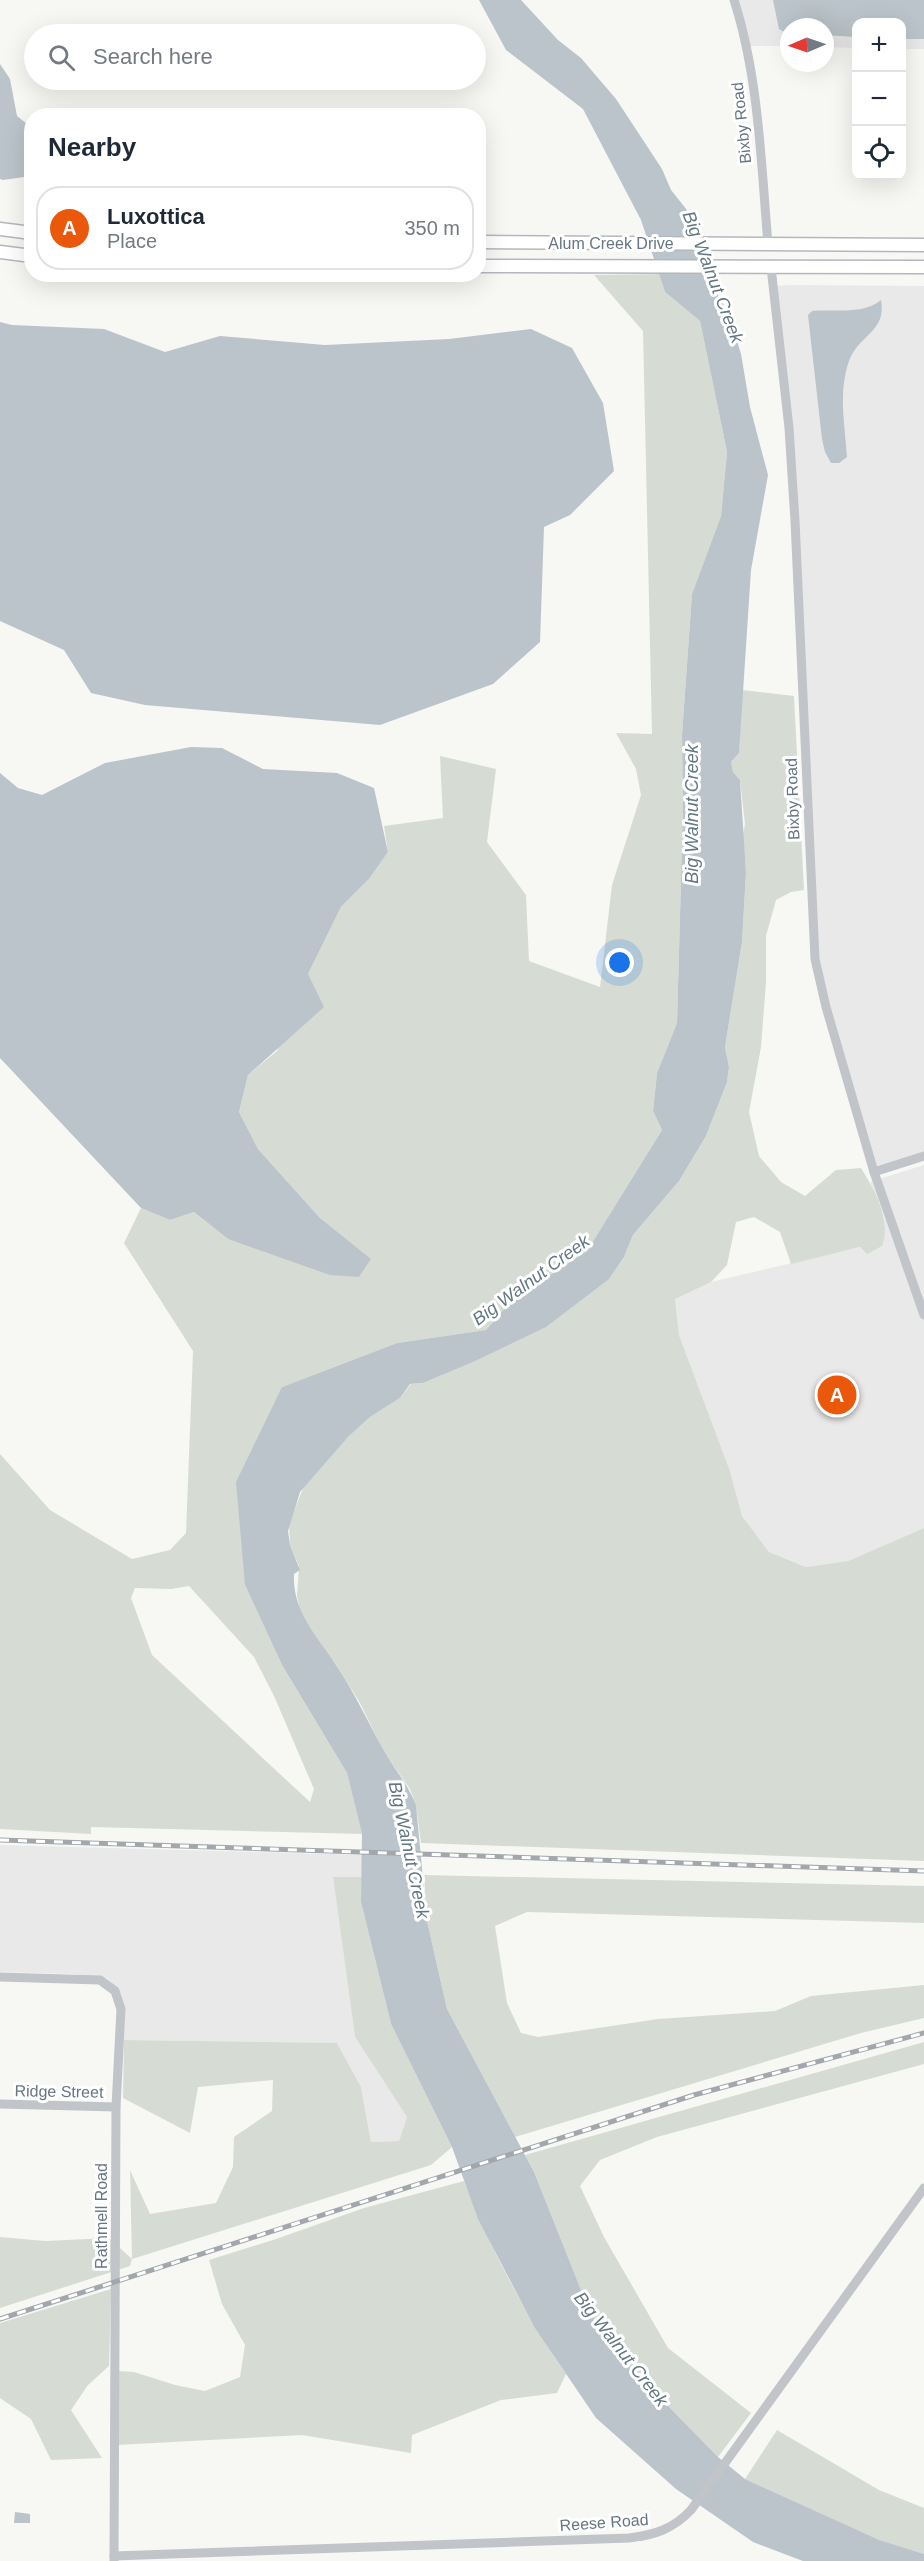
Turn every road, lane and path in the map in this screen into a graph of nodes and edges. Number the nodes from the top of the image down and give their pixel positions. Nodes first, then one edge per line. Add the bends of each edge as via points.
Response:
1 (734, 0) edge
2 (0, 229) edge
3 (24, 231) edge
4 (486, 242) edge
5 (768, 244) junction
6 (924, 244) edge
7 (0, 252) edge
8 (24, 255) edge
9 (486, 266) edge
10 (771, 267) junction
11 (924, 267) edge
12 (924, 1156) edge
13 (874, 1172) junction
14 (924, 1315) edge
15 (0, 1977) edge
16 (0, 2104) edge
17 (116, 2107) junction
18 (924, 2188) edge
19 (114, 2558) edge

1 - 5 street, Bixby Road via 754,101
2 - 3 main road
4 - 5 main road, Alum Creek Drive
5 - 6 main road, Alum Creek Drive
7 - 8 main road
9 - 10 main road, Alum Creek Drive
10 - 11 main road, Alum Creek Drive
10 - 13 street, Bixby Road via 795,521 815,959
12 - 13 street
13 - 14 street, Bixby Road
15 - 17 street, Rathmell Road via 88,1979 111,1986 121,2009
16 - 17 street, Ridge Street
17 - 19 street, Rathmell Road
18 - 19 street, Reese Road via 691,2510 664,2531 630,2538

